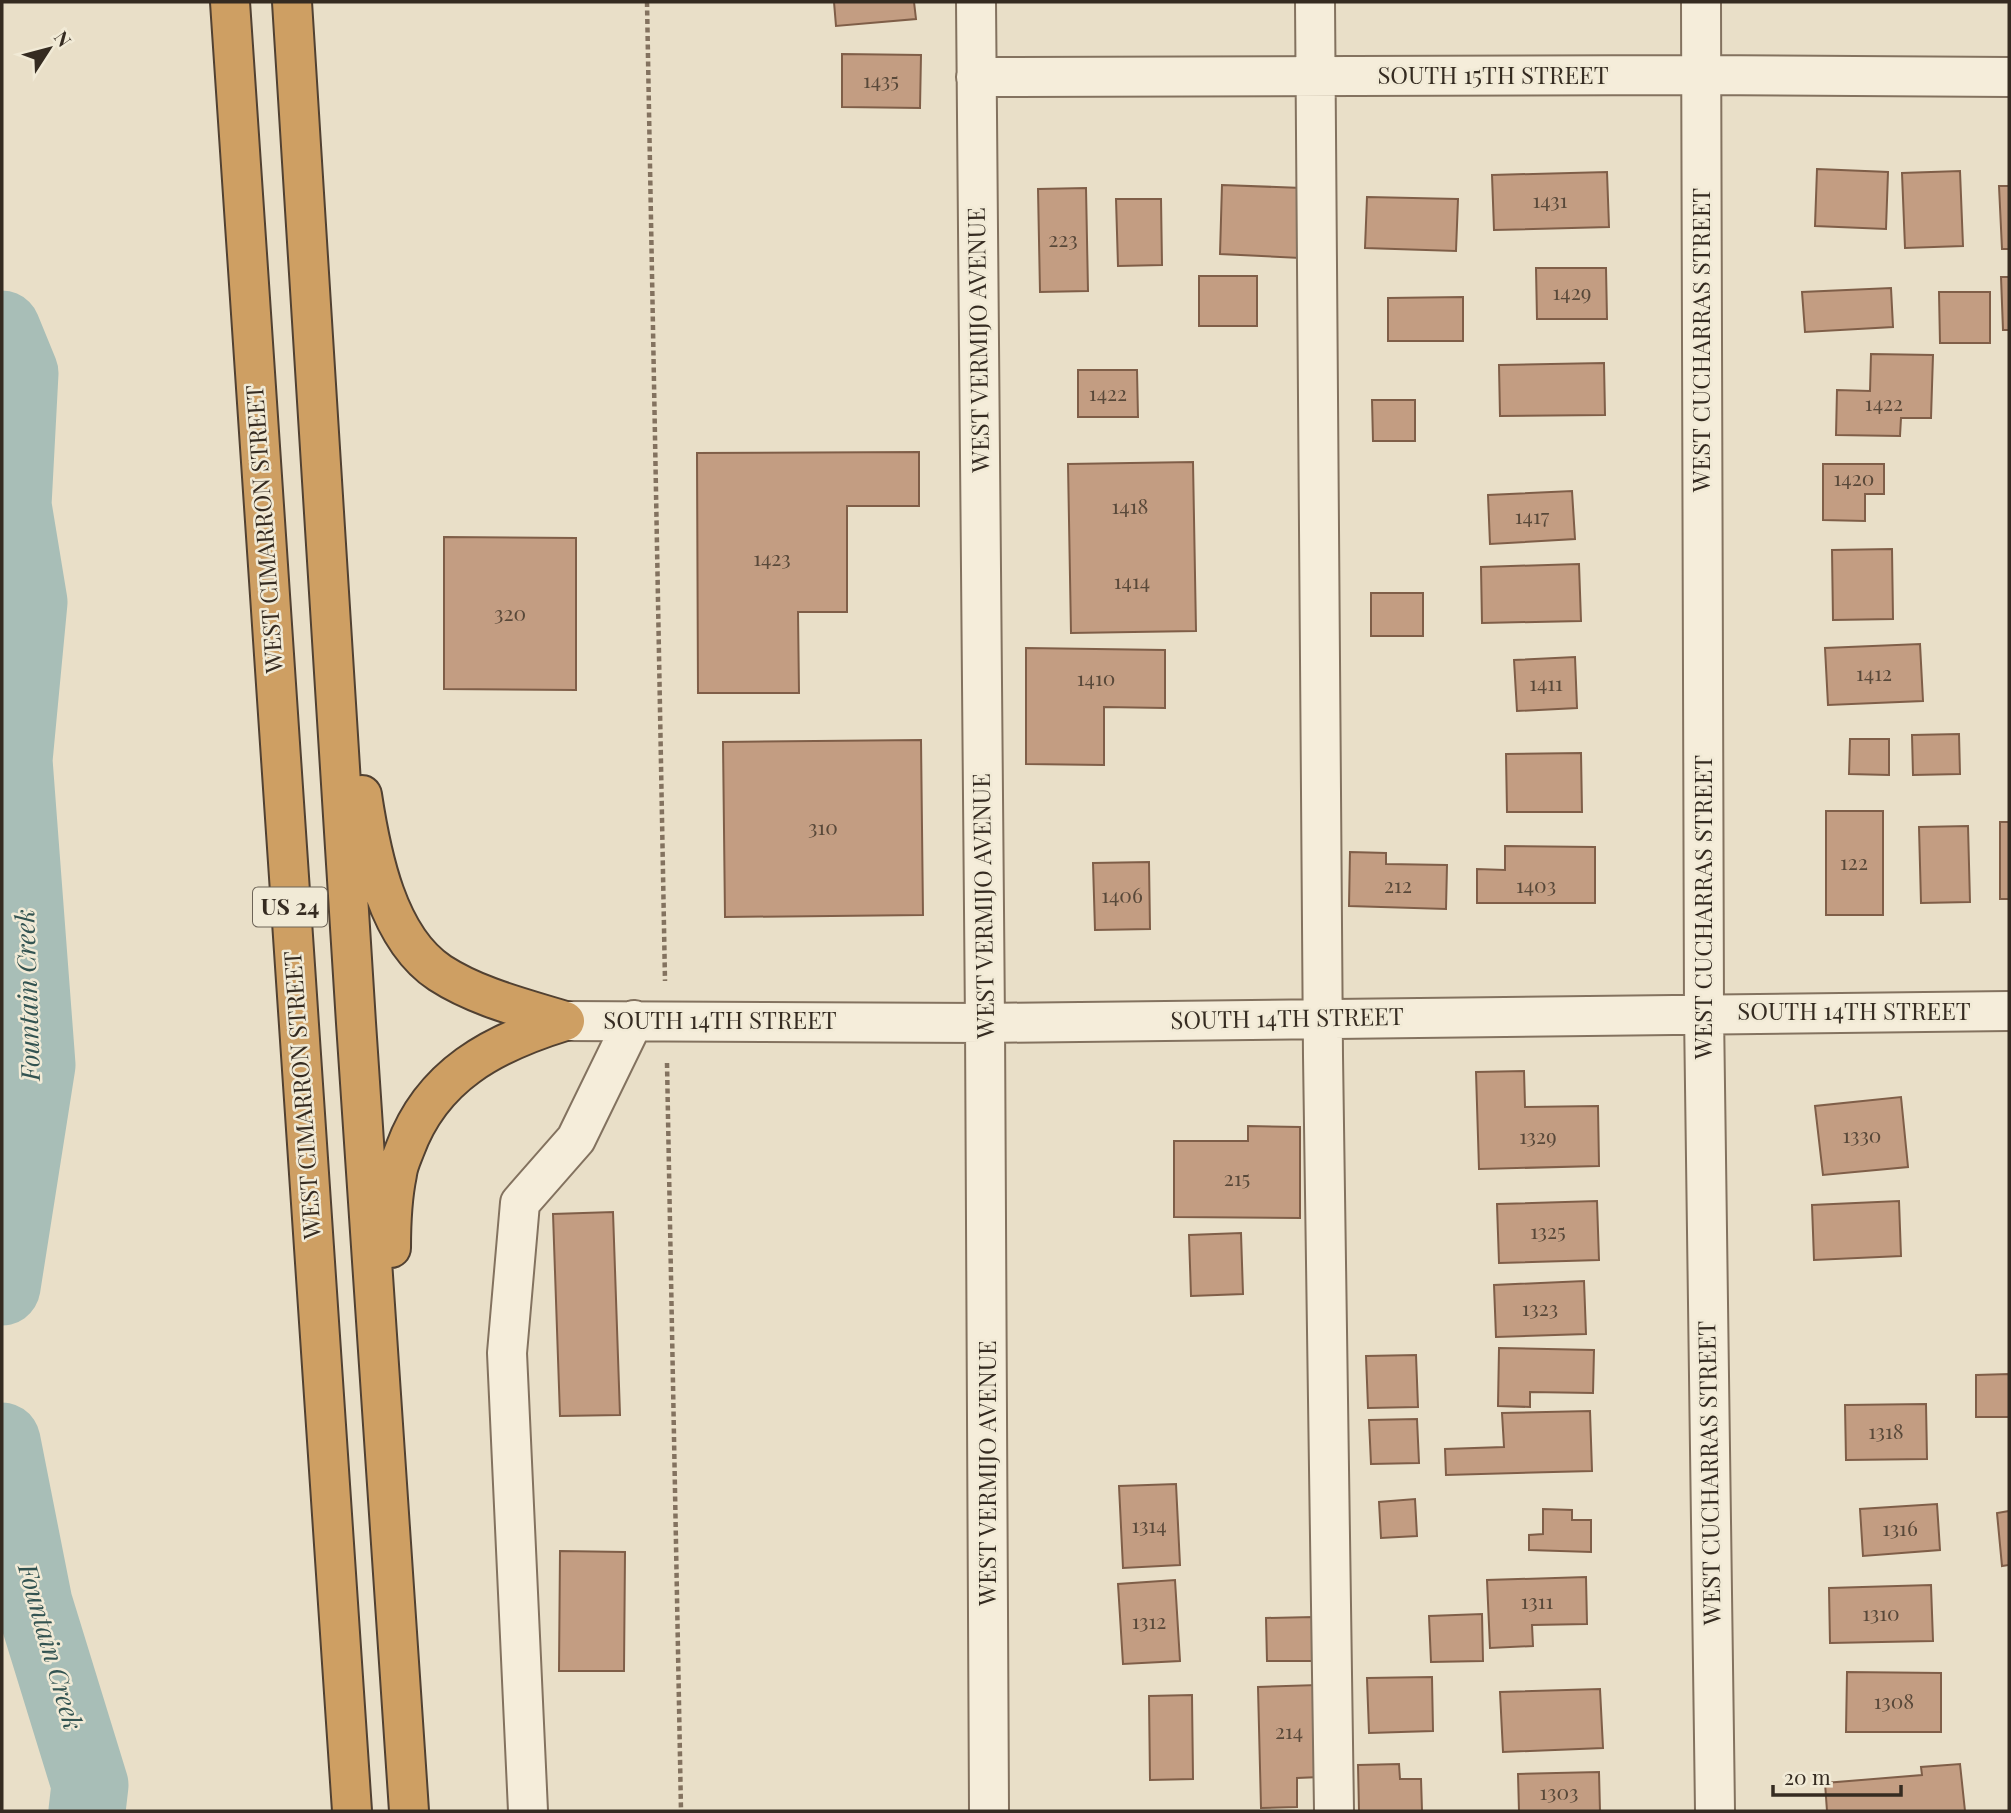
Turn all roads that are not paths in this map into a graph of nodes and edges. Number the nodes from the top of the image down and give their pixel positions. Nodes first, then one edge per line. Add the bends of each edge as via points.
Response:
1 (230, 2) edge
2 (292, 2) edge
3 (976, 2) edge
4 (1315, 2) edge
5 (1702, 2) edge
6 (1701, 75) junction
7 (1315, 76) junction
8 (976, 77) junction
9 (2009, 77) edge
10 (328, 571) junction
11 (2009, 1011) edge
12 (1704, 1013) junction
13 (1323, 1018) junction
14 (634, 1020) junction
15 (565, 1021) junction
16 (985, 1023) junction
17 (385, 1453) junction
18 (352, 1811) edge
19 (409, 1811) edge
20 (528, 1811) edge
21 (989, 1811) edge
22 (1334, 1811) edge
23 (1715, 1811) edge

1 - 18 highway, WEST CIMARRON STREET / US 24
2 - 10 highway, US 24
3 - 8 street, WEST VERMIJO AVENUE
4 - 7 street
5 - 6 street, WEST CUCHARRAS STREET
6 - 7 street, SOUTH 15TH STREET
6 - 9 street, SOUTH 15TH STREET
6 - 12 street, WEST CUCHARRAS STREET
7 - 8 street, SOUTH 15TH STREET
7 - 13 street
8 - 16 street, WEST VERMIJO AVENUE
10 - 15 highway via 364,810 378,874 394,918 416,951 438,972 467,988
10 - 17 highway, US 24
11 - 12 street, SOUTH 14TH STREET
12 - 13 street, SOUTH 14TH STREET
12 - 23 street, WEST CUCHARRAS STREET
13 - 16 street, SOUTH 14TH STREET
13 - 22 street
14 - 15 street, SOUTH 14TH STREET
14 - 16 street, SOUTH 14TH STREET
14 - 20 street via 576,1139 520,1203 506,1353
15 - 17 highway via 503,1044 472,1063 434,1095 412,1131 397,1172 391,1222
16 - 21 street, WEST VERMIJO AVENUE
17 - 19 highway, US 24

